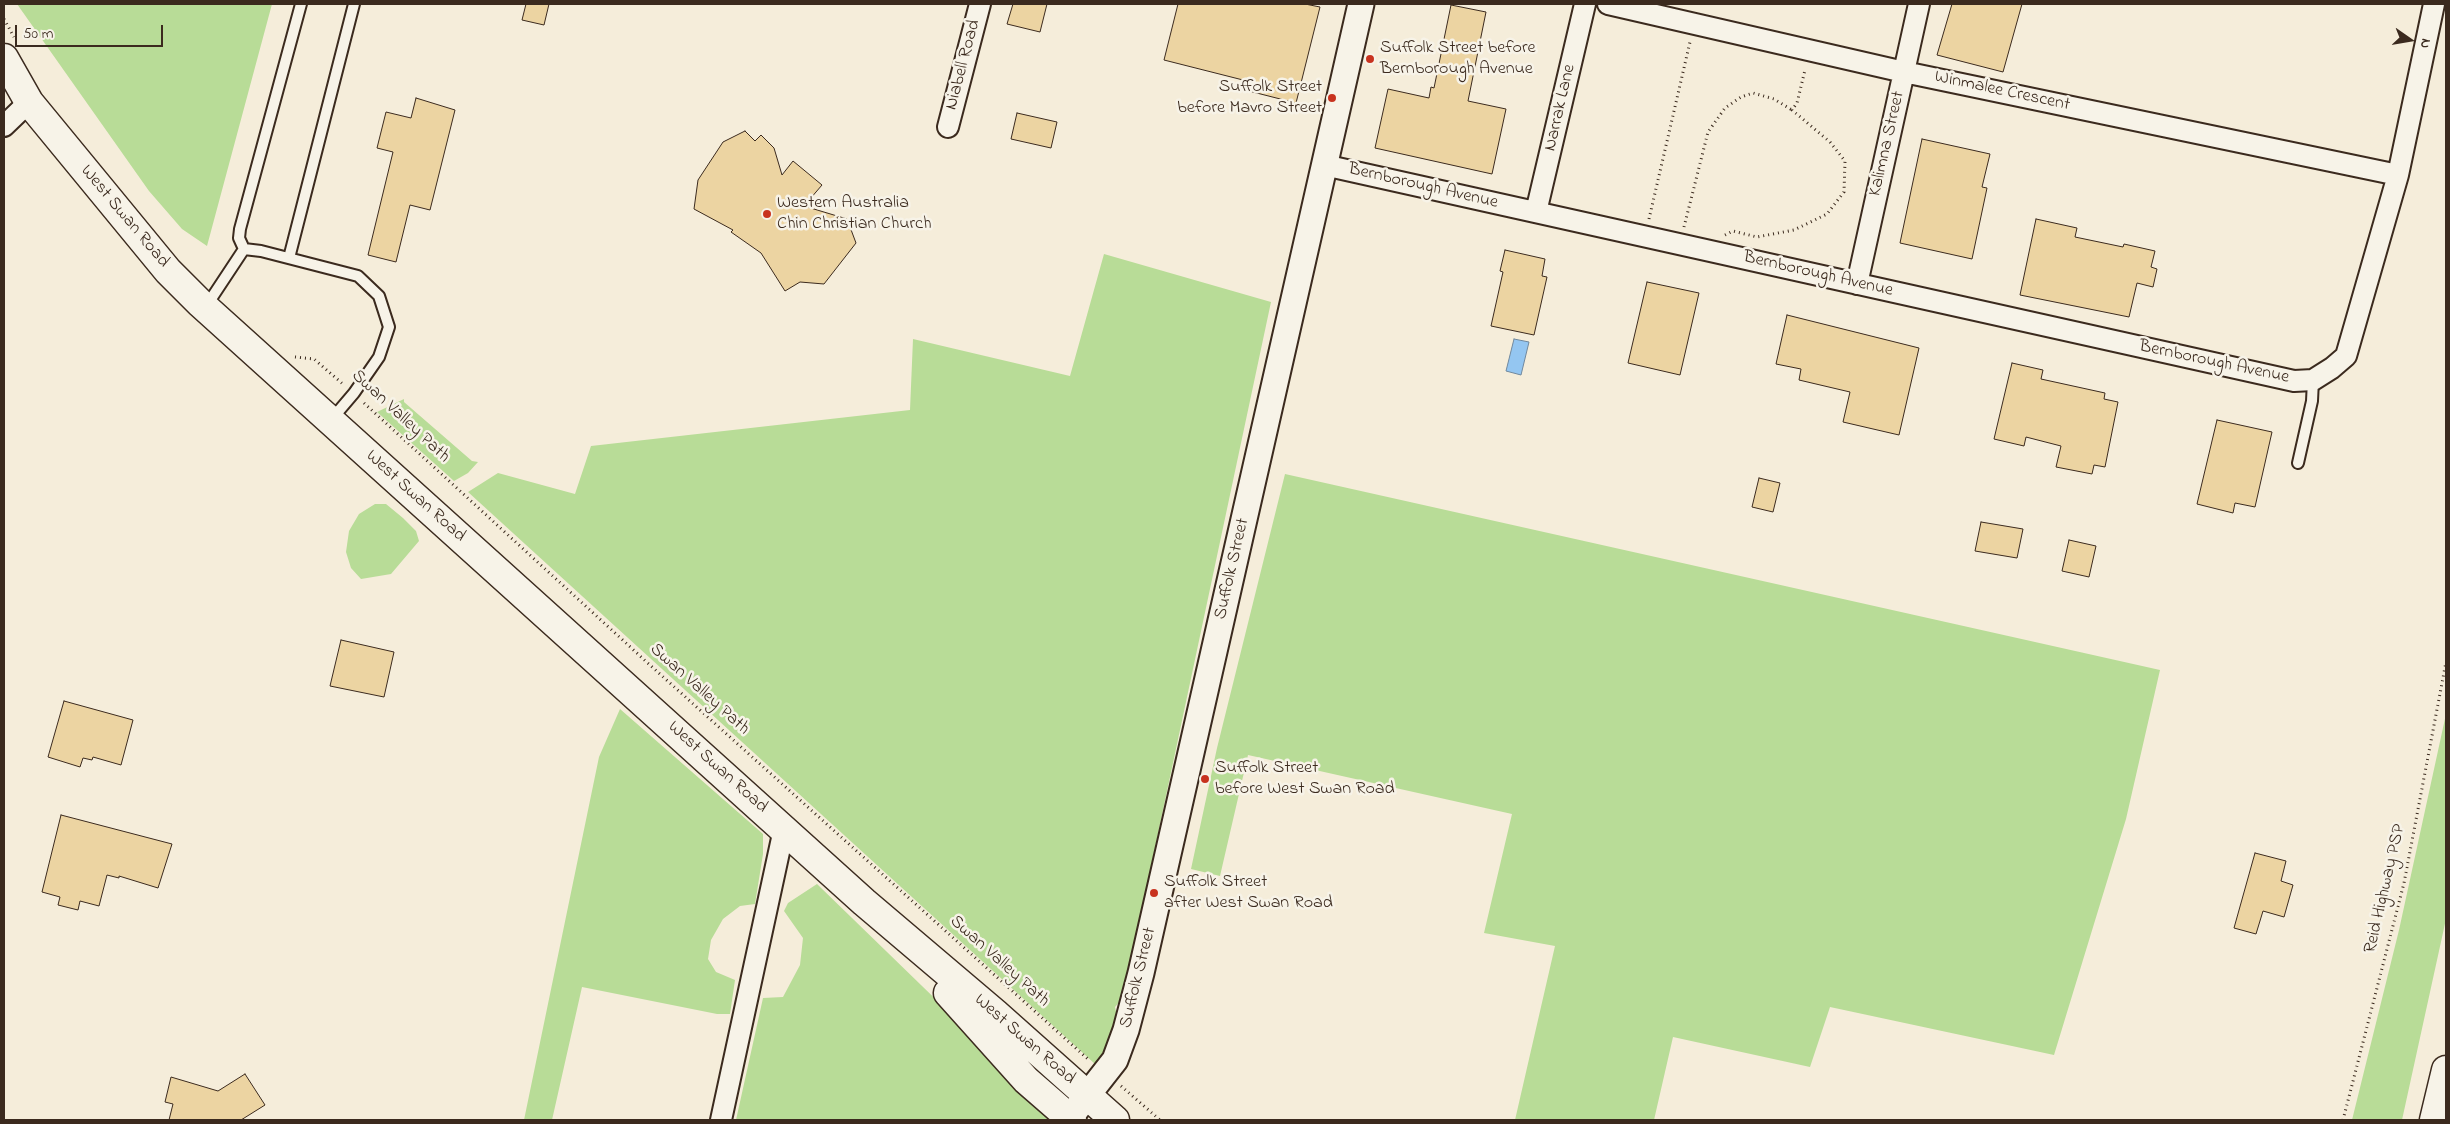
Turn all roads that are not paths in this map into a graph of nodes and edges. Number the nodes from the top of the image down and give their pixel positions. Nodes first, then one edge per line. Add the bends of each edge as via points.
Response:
1 (301, 4) edge
2 (354, 4) edge
3 (980, 4) edge
4 (1361, 4) edge
5 (1585, 4) edge
6 (1608, 4) edge
7 (1919, 4) edge
8 (2434, 4) edge
9 (4, 58) edge
10 (1904, 72) junction
11 (29, 102) junction
12 (4, 126) edge
13 (948, 127) dead end
14 (1324, 165) junction
15 (2398, 175) junction
16 (1536, 212) junction
17 (244, 249) junction
18 (289, 258) junction
19 (1857, 284) junction
20 (205, 308) junction
21 (2313, 380) junction
22 (330, 420) junction
23 (2298, 463) dead end
24 (784, 829) junction
25 (864, 902) junction
26 (2446, 1070) edge
27 (1088, 1095) junction
28 (1071, 1119) edge
29 (721, 1120) edge
30 (1114, 1120) edge
31 (2434, 1120) edge

1 - 17 lane via 240,228 239,238
2 - 18 lane
3 - 13 street, Niabell Road
4 - 14 street, Suffolk Street
5 - 16 street, Narrak Lane
6 - 10 street, Winmalee Crescent
7 - 10 street, Kalimna Street
8 - 15 street, Bernborough Avenue
9 - 11 main road, West Swan Road
10 - 15 street, Winmalee Crescent
10 - 19 street, Kalimna Street
11 - 12 street
11 - 20 main road, West Swan Road via 168,271
14 - 16 street, Bernborough Avenue
14 - 27 street, Suffolk Street via 1141,973 1121,1046 1105,1075
15 - 21 street, Bernborough Avenue via 2346,356
16 - 19 street, Bernborough Avenue
17 - 18 lane
17 - 20 lane
18 - 22 lane via 358,276 379,296 390,327 379,357
19 - 21 street, Bernborough Avenue via 2294,381
20 - 22 main road, West Swan Road
21 - 23 lane, Bernborough Avenue via 2312,401
22 - 24 main road, West Swan Road
24 - 25 main road, West Swan Road
24 - 29 street
25 - 27 main road, West Swan Road
25 - 28 main road, West Swan Road via 1026,1080
26 - 31 main road
27 - 28 street, Suffolk Street
27 - 30 main road, West Swan Road

